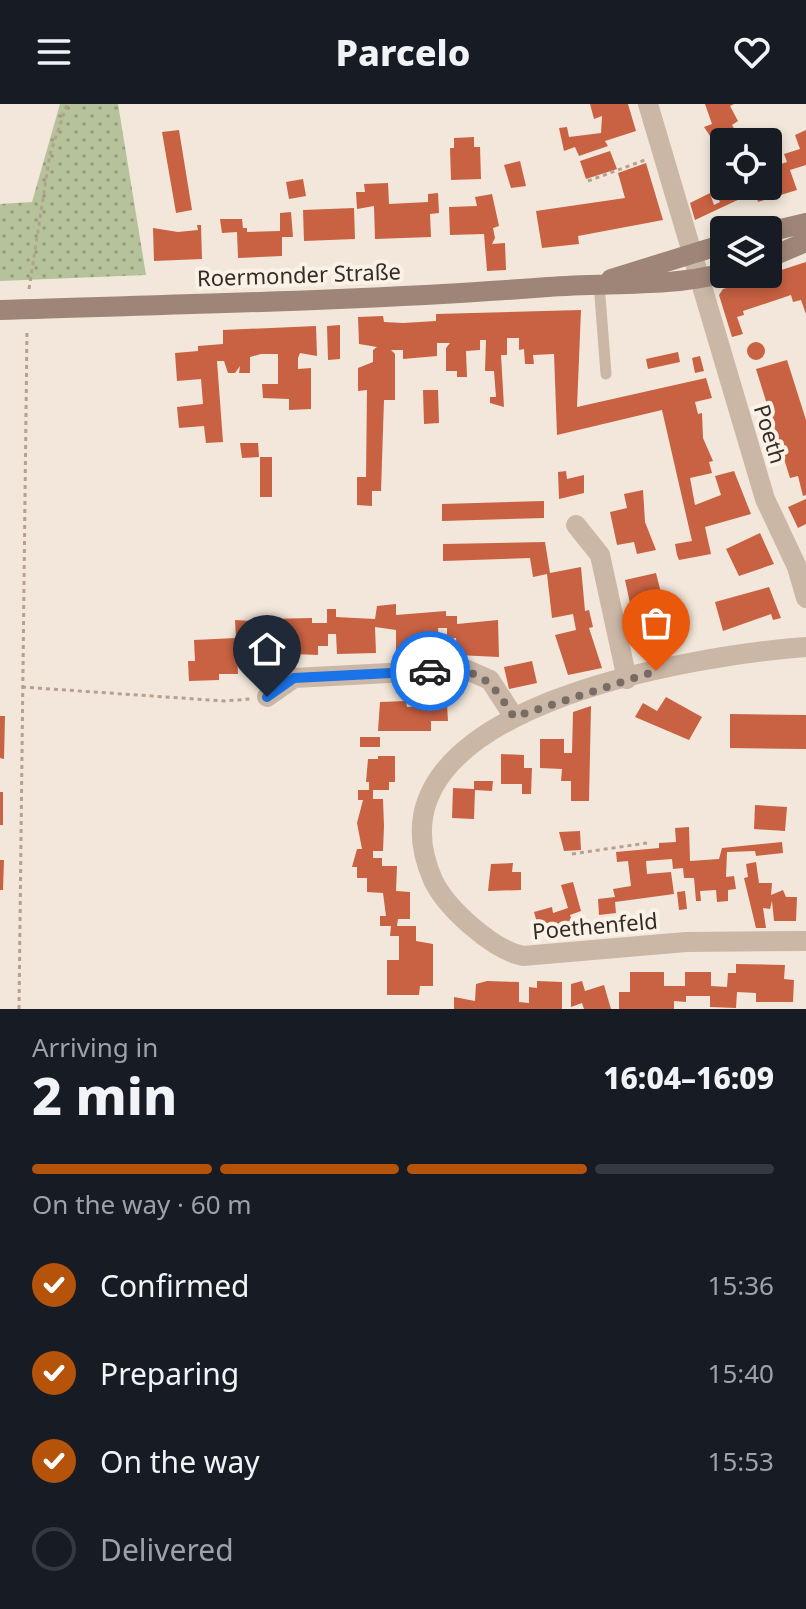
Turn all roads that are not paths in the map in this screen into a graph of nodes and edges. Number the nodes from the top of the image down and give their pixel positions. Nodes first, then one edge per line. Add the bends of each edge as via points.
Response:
1 (648, 104) edge
2 (806, 223) edge
3 (782, 229) edge
4 (806, 242) edge
5 (710, 248) edge
6 (693, 252) junction
7 (782, 252) edge
8 (710, 277) edge
9 (698, 280) junction
10 (599, 283) junction
11 (0, 310) edge
12 (606, 374) dead end
13 (576, 525) dead end
14 (806, 598) edge
15 (806, 647) edge
16 (627, 679) junction
17 (267, 697) road end
18 (514, 717) junction
19 (806, 941) edge

1 - 6 street, Poeth
2 - 3 main road
4 - 7 main road
5 - 6 main road, Roermonder Straße
6 - 9 street, Poeth
6 - 10 main road, Roermonder Straße
8 - 9 main road, Roermonder Straße
9 - 10 main road, Roermonder Straße via 646,286
9 - 14 street, Poeth via 765,499
10 - 11 main road, Roermonder Straße via 471,293
10 - 12 lane
13 - 16 street via 600,555
15 - 16 street, Poethenfeld via 748,652
16 - 18 street, Poethenfeld
17 - 18 street via 294,678 465,669 490,680
18 - 19 street, Poethenfeld via 455,758 434,785 422,820 422,854 437,889 506,953

